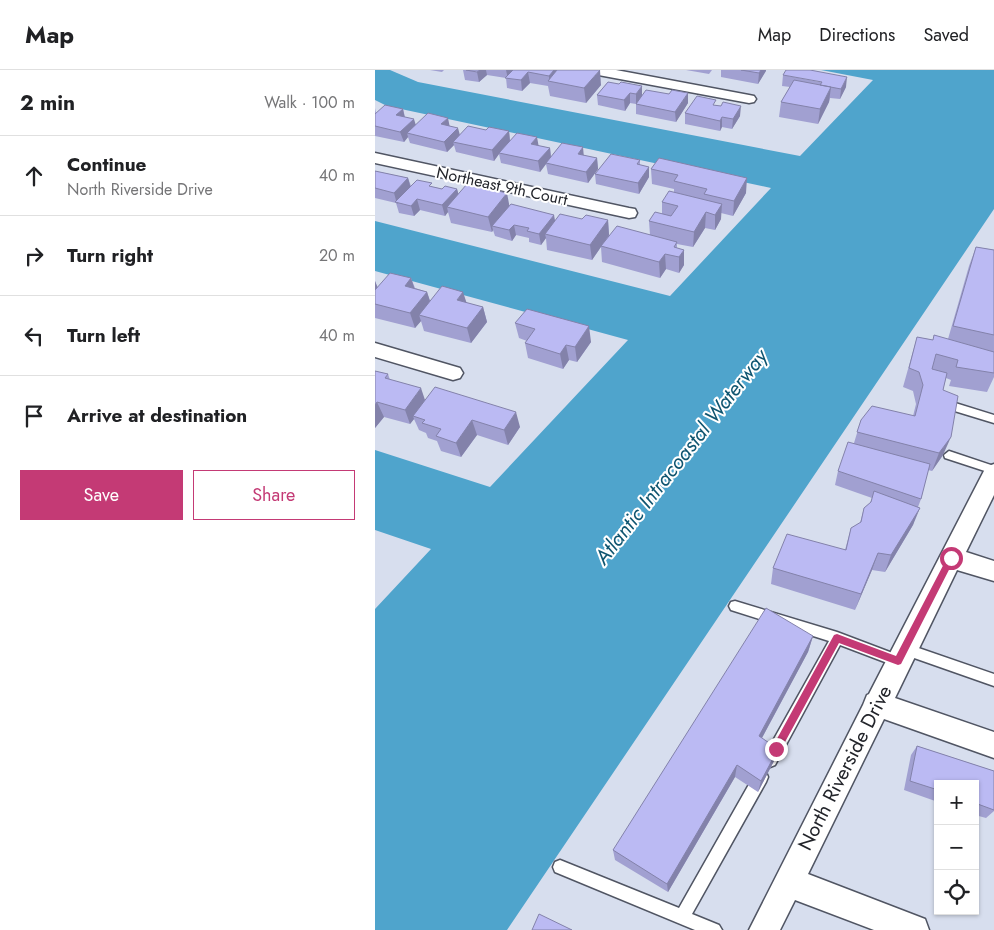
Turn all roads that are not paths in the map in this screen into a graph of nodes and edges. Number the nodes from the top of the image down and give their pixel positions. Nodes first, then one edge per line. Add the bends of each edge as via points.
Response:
1 (593, 70) edge
2 (749, 99) dead end
3 (375, 158) edge
4 (629, 213) dead end
5 (375, 350) edge
6 (453, 373) dead end
7 (952, 406) edge
8 (994, 419) edge
9 (949, 455) edge
10 (994, 471) edge
11 (951, 558) junction
12 (994, 571) edge
13 (735, 606) dead end
14 (837, 638) junction
15 (901, 655) junction
16 (994, 680) edge
17 (876, 704) junction
18 (994, 745) edge
19 (559, 867) dead end
20 (787, 882) junction
21 (681, 917) junction
22 (714, 930) edge
23 (764, 930) edge
24 (914, 930) edge

1 - 2 street
3 - 4 street, Northeast 9th Court
5 - 6 street
7 - 8 lane
9 - 10 lane
10 - 11 street, North Riverside Drive
11 - 12 street
11 - 15 street, North Riverside Drive
13 - 14 lane
14 - 15 lane via 872,650
14 - 21 lane
15 - 16 lane via 924,657
15 - 17 street, North Riverside Drive
17 - 18 street
17 - 20 street, North Riverside Drive
19 - 21 lane
20 - 23 street, North Riverside Drive
20 - 24 street
21 - 22 lane

